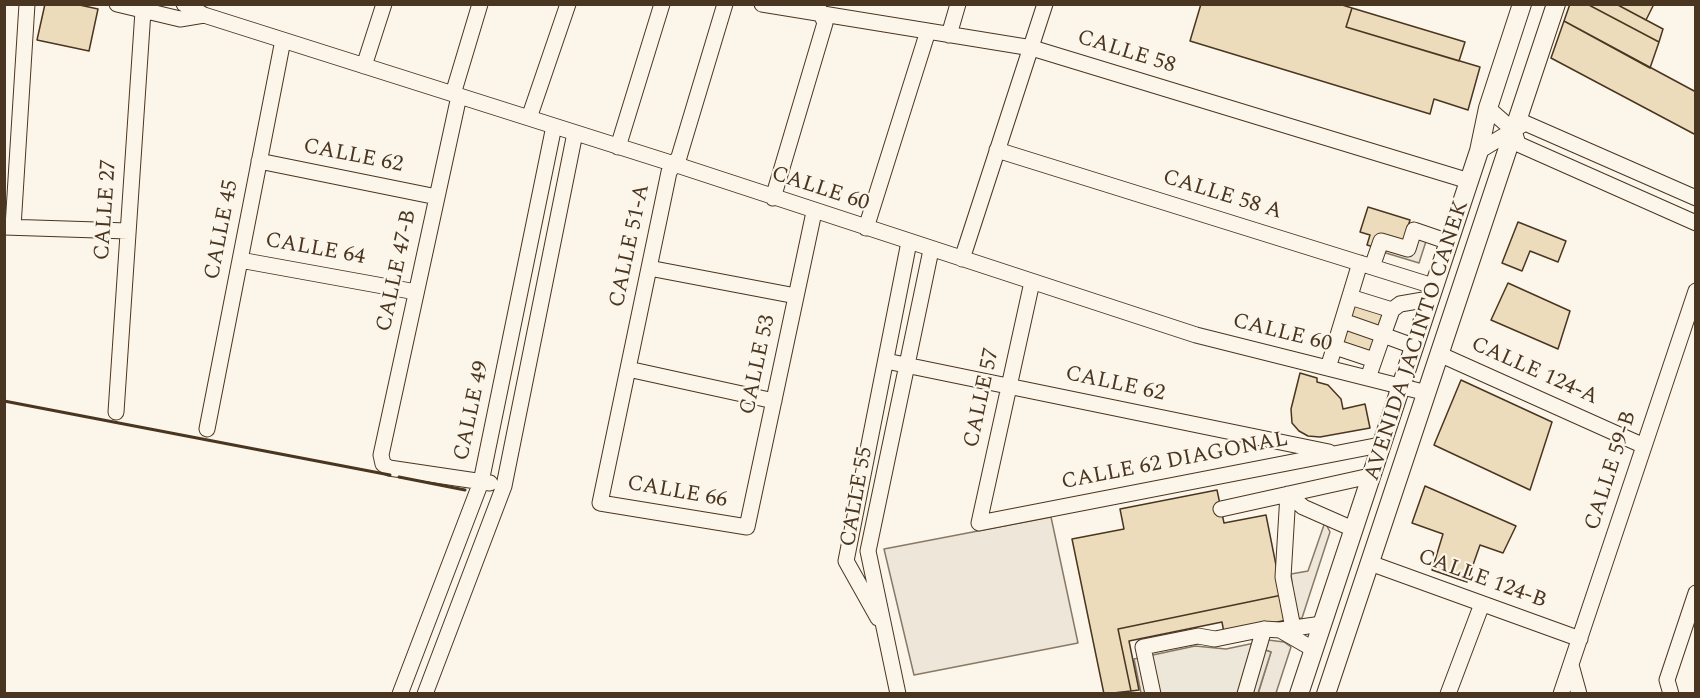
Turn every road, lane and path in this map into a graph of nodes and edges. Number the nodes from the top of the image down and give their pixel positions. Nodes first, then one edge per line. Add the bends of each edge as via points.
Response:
1 (27, 4) edge
2 (117, 4) edge
3 (384, 4) edge
4 (480, 4) edge
5 (568, 4) edge
6 (662, 4) edge
7 (725, 4) edge
8 (762, 4) edge
9 (958, 4) edge
10 (1045, 4) edge
11 (1522, 4) edge
12 (1556, 4) edge
13 (819, 9) edge
14 (182, 10) edge
15 (143, 11) junction
16 (928, 31) junction
17 (949, 35) junction
18 (283, 40) junction
19 (1032, 48) junction
20 (364, 66) junction
21 (456, 95) junction
22 (1488, 108) junction
23 (529, 118) junction
24 (554, 126) junction
25 (1514, 130) junction
26 (575, 133) junction
27 (618, 147) junction
28 (997, 150) junction
29 (1479, 151) junction
30 (259, 161) junction
31 (674, 164) junction
32 (1469, 181) junction
33 (437, 197) junction
34 (772, 198) junction
35 (1695, 198) edge
36 (814, 212) junction
37 (1695, 223) edge
38 (9, 227) edge
39 (866, 228) junction
40 (128, 231) junction
41 (909, 242) junction
42 (1449, 242) junction
43 (931, 250) junction
44 (240, 260) junction
45 (962, 260) junction
46 (1366, 265) junction
47 (649, 268) junction
48 (1032, 282) junction
49 (1695, 291) edge
50 (416, 292) junction
51 (520, 292) junction
52 (1431, 292) junction
53 (796, 296) junction
54 (542, 297) junction
55 (1350, 297) junction
56 (1392, 310) junction
57 (1343, 321) junction
58 (1383, 335) junction
59 (1413, 346) junction
60 (1335, 347) junction
61 (1439, 354) junction
62 (1374, 360) junction
63 (886, 361) junction
64 (907, 366) junction
65 (1328, 368) junction
66 (628, 369) junction
67 (1368, 378) junction
68 (1008, 386) junction
69 (1400, 386) junction
70 (1427, 393) junction
71 (774, 401) junction
72 (116, 412) dead end
73 (207, 429) dead end
74 (1380, 445) junction
75 (1644, 446) junction
76 (1336, 454) junction
77 (1370, 476) junction
78 (481, 482) junction
79 (504, 486) junction
80 (1288, 494) junction
81 (600, 503) joint
82 (1221, 508) dead end
83 (979, 523) joint
84 (747, 527) joint
85 (1353, 529) junction
86 (1370, 563) junction
87 (1695, 593) edge
88 (1482, 604) junction
89 (1322, 624) junction
90 (1264, 629) junction
91 (1287, 629) junction
92 (887, 634) junction
93 (1580, 639) junction
94 (1313, 649) junction
95 (1571, 665) junction
96 (400, 693) edge
97 (425, 693) edge
98 (898, 693) edge
99 (1153, 693) edge
100 (1245, 693) edge
101 (1299, 693) edge
102 (1326, 693) edge
103 (1448, 693) edge
104 (1561, 693) edge
105 (1579, 693) edge
106 (1671, 693) edge

1 - 38 street
2 - 15 street, CALLE 60
3 - 20 street
4 - 21 street, CALLE 47-B
5 - 23 street
6 - 27 street
7 - 31 street, CALLE 51-A
8 - 13 street, CALLE 58
9 - 17 street
10 - 19 street
11 - 22 main road, AVENIDA JACINTO CANEK
12 - 25 main road, AVENIDA JACINTO CANEK
13 - 16 street, CALLE 58
13 - 34 street via 825,23
14 - 15 street, CALLE 60
14 - 18 street, CALLE 60
15 - 40 street, CALLE 27
16 - 17 street, CALLE 58
16 - 39 street
17 - 19 street, CALLE 58
18 - 20 street, CALLE 60
18 - 30 street, CALLE 45
19 - 28 street
19 - 32 street, CALLE 58
20 - 21 street, CALLE 60
21 - 23 street, CALLE 60
21 - 33 street, CALLE 47-B
22 - 25 street
22 - 29 main road, AVENIDA JACINTO CANEK
23 - 24 street, CALLE 60
24 - 26 street, CALLE 60
24 - 51 street, CALLE 49
25 - 29 street
25 - 35 street via 1525,123
25 - 37 street via 1518,144
25 - 61 main road, AVENIDA JACINTO CANEK
26 - 27 street, CALLE 60
26 - 54 street, CALLE 49
27 - 31 street, CALLE 60
28 - 45 street
28 - 46 street, CALLE 58 A
29 - 32 main road, AVENIDA JACINTO CANEK
30 - 33 street, CALLE 62
30 - 44 street, CALLE 45
31 - 34 street, CALLE 60
31 - 47 street, CALLE 51-A
32 - 42 main road, AVENIDA JACINTO CANEK
33 - 50 street, CALLE 47-B
34 - 36 street, CALLE 60
36 - 39 street, CALLE 60
36 - 53 street, CALLE 53
38 - 40 street
39 - 41 street, CALLE 60
40 - 72 street, CALLE 27
41 - 43 street, CALLE 60
41 - 63 street, CALLE 55
42 - 46 street via 1414,230 1408,249 1381,241
42 - 52 main road, AVENIDA JACINTO CANEK
43 - 45 street, CALLE 60
43 - 64 street, CALLE 55
44 - 50 street, CALLE 64
44 - 73 street, CALLE 45
45 - 48 street, CALLE 60
46 - 52 street, CALLE 58 A
46 - 55 street
47 - 53 street
47 - 66 street, CALLE 51-A
48 - 65 street, CALLE 60 via 1196,335
48 - 68 street, CALLE 57
49 - 75 street, CALLE 59-B
50 - 78 street, CALLE 47-B via 381,455 383,464
51 - 54 street
51 - 78 street, CALLE 49
52 - 56 street
52 - 59 main road, AVENIDA JACINTO CANEK
53 - 71 street, CALLE 53
54 - 79 street, CALLE 49
55 - 56 street
55 - 57 street
56 - 58 street
57 - 58 street
57 - 60 street
58 - 59 street
58 - 62 street
59 - 69 main road, AVENIDA JACINTO CANEK
60 - 62 street
60 - 65 street
61 - 70 main road, AVENIDA JACINTO CANEK
61 - 75 street, CALLE 124-A
62 - 67 street
63 - 64 street, CALLE 62
63 - 92 street, CALLE 55 via 846,561
64 - 68 street, CALLE 62
64 - 92 street, CALLE 55 via 868,551
65 - 67 street, CALLE 60
66 - 71 street
66 - 81 street, CALLE 51-A
67 - 69 street, CALLE 60
68 - 76 street, CALLE 62
68 - 83 street, CALLE 57
69 - 70 street, CALLE 60
69 - 74 main road, AVENIDA JACINTO CANEK
70 - 86 main road, AVENIDA JACINTO CANEK
71 - 84 street, CALLE 53
74 - 76 street, CALLE 62 DIAGONAL
74 - 77 main road, AVENIDA JACINTO CANEK
75 - 93 street, CALLE 59-B
76 - 83 street, CALLE 62 DIAGONAL
77 - 80 street
77 - 85 main road, AVENIDA JACINTO CANEK
78 - 79 street
78 - 96 street, CALLE 49
79 - 97 street, CALLE 49
80 - 82 street
80 - 85 street via 1303,507
80 - 91 street via 1283,577
81 - 84 street, CALLE 66
85 - 89 main road, AVENIDA JACINTO CANEK
86 - 88 street, CALLE 124-B
86 - 102 main road, AVENIDA JACINTO CANEK
87 - 106 street via 1667,680
88 - 93 street, CALLE 124-B
88 - 103 street
89 - 91 street
89 - 94 main road, AVENIDA JACINTO CANEK
90 - 91 street
90 - 99 street via 1143,647
90 - 100 street
91 - 94 street
92 - 98 street
93 - 95 street, CALLE 59-B
94 - 101 main road, AVENIDA JACINTO CANEK
95 - 104 street, CALLE 59-B
95 - 105 street

